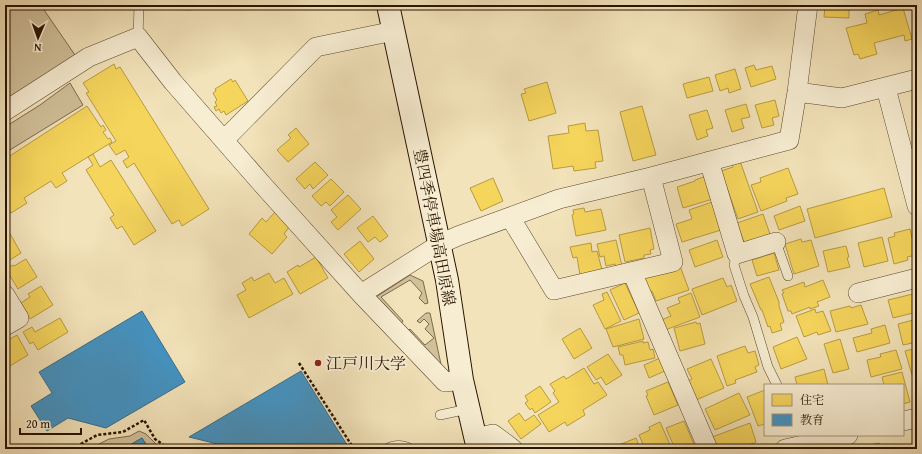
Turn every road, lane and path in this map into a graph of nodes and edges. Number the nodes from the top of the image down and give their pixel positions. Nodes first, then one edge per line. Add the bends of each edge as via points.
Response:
1 (140, 5) edge
2 (388, 5) edge
3 (808, 5) edge
4 (394, 31) junction
5 (138, 37) junction
6 (917, 79) edge
7 (886, 88) junction
8 (797, 92) junction
9 (5, 111) edge
10 (224, 140) junction
11 (709, 161) junction
12 (651, 177) junction
13 (917, 206) edge
14 (510, 217) junction
15 (776, 242) joint
16 (440, 244) junction
17 (737, 254) junction
18 (632, 272) junction
19 (788, 276) dead end
20 (917, 278) edge
21 (858, 293) dead end
22 (361, 294) junction
23 (5, 295) edge
24 (5, 326) edge
25 (299, 363) dead end
26 (462, 380) junction
27 (776, 384) edge
28 (468, 409) junction
29 (440, 415) dead end
30 (917, 418) edge
31 (904, 421) edge
32 (845, 440) edge
33 (476, 443) edge
34 (792, 443) edge
35 (72, 449) edge
36 (169, 449) edge
37 (354, 449) edge
38 (386, 449) edge
39 (411, 449) edge
40 (513, 449) edge
41 (708, 449) edge

1 - 5 lane
2 - 4 main road, 豊四季停車場高田原線
3 - 8 street
4 - 10 street via 316,47
4 - 16 main road, 豊四季停車場高田原線
5 - 9 street via 89,57
5 - 10 street
6 - 7 street
7 - 8 street via 842,98
7 - 13 street
8 - 11 street via 789,140
10 - 22 street
11 - 12 street
11 - 17 street
12 - 14 street via 559,199
12 - 18 street via 673,262
14 - 16 street
14 - 18 street via 554,290
15 - 17 street
15 - 19 lane
16 - 22 street
16 - 26 main road, 豊四季停車場高田原線
17 - 27 lane via 734,265 768,367
18 - 41 street
20 - 21 street
22 - 26 street via 445,382
23 - 24 street via 19,318
25 - 37 path
26 - 28 main road, 豊四季停車場高田原線
28 - 29 lane
28 - 33 main road, 豊四季停車場高田原線
30 - 31 street
32 - 34 street
33 - 40 street via 493,434
35 - 36 path via 97,435 123,432 144,420 155,439
38 - 39 lane via 401,445

